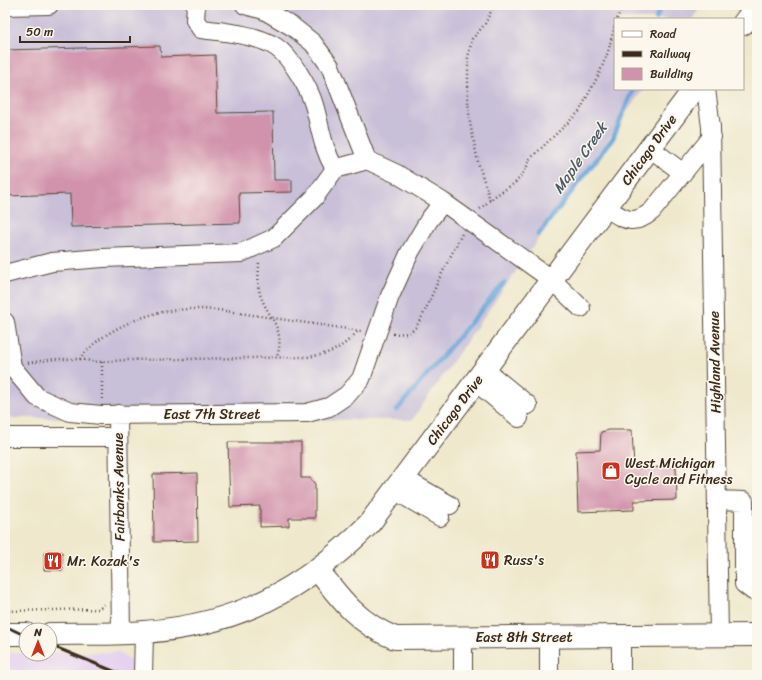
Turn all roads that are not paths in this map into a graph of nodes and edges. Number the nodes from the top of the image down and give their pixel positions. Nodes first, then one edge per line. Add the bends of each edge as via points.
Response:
1 (49, 5) edge
2 (196, 5) edge
3 (245, 5) edge
4 (5, 6) edge
5 (757, 6) edge
6 (744, 23) edge
7 (693, 90) edge
8 (706, 90) edge
9 (712, 137) junction
10 (650, 148) junction
11 (367, 160) junction
12 (335, 169) junction
13 (683, 172) junction
14 (443, 202) junction
15 (606, 208) junction
16 (5, 274) edge
17 (552, 280) junction
18 (581, 308) dead end
19 (5, 322) edge
20 (480, 376) junction
21 (524, 412) dead end
22 (110, 414) junction
23 (5, 437) edge
24 (118, 437) junction
25 (399, 484) junction
26 (718, 500) junction
27 (750, 501) edge
28 (445, 511) dead end
29 (318, 570) junction
30 (757, 591) edge
31 (144, 632) junction
32 (121, 633) junction
33 (5, 634) edge
34 (18, 634) edge
35 (58, 634) edge
36 (757, 635) edge
37 (719, 636) junction
38 (463, 637) junction
39 (549, 637) junction
40 (621, 637) junction
41 (144, 675) edge
42 (463, 675) edge
43 (549, 675) edge
44 (621, 675) edge

1 - 4 street
2 - 12 street via 195,20 201,29 240,33 276,47 300,73 314,104 326,154
3 - 11 street via 264,10 293,27 313,43 330,66
5 - 6 main road
7 - 10 main road, Chicago Drive
8 - 9 street, Highland Avenue
9 - 13 street
9 - 26 street, Highland Avenue
10 - 13 street
10 - 15 main road, Chicago Drive
11 - 12 street
11 - 14 street via 397,174
12 - 16 street via 314,198 274,238 241,253 52,262
13 - 15 street via 643,219 624,219
14 - 17 street
14 - 22 street, East 7th Street via 410,252 390,296 361,379 347,395 329,406 307,413
15 - 17 main road, Chicago Drive
17 - 18 street
17 - 20 main road, Chicago Drive
19 - 22 street, East 7th Street via 12,367 37,397 70,412
20 - 21 street
20 - 25 main road, Chicago Drive
22 - 24 street, Fairbanks Avenue
23 - 24 street
24 - 32 street, Fairbanks Avenue
25 - 28 street
25 - 29 main road, Chicago Drive via 369,524 344,550
26 - 27 street
26 - 37 street, Highland Avenue
27 - 30 street via 744,584
29 - 31 main road, Chicago Drive via 280,595 231,616 180,628
29 - 38 main road, East 8th Street via 349,608 378,631 395,638
31 - 32 main road
31 - 41 street
32 - 35 main road
33 - 34 main road
36 - 37 main road, East 8th Street
37 - 40 main road, East 8th Street
38 - 39 main road, East 8th Street
38 - 42 street
39 - 40 main road, East 8th Street
39 - 43 street
40 - 44 street

